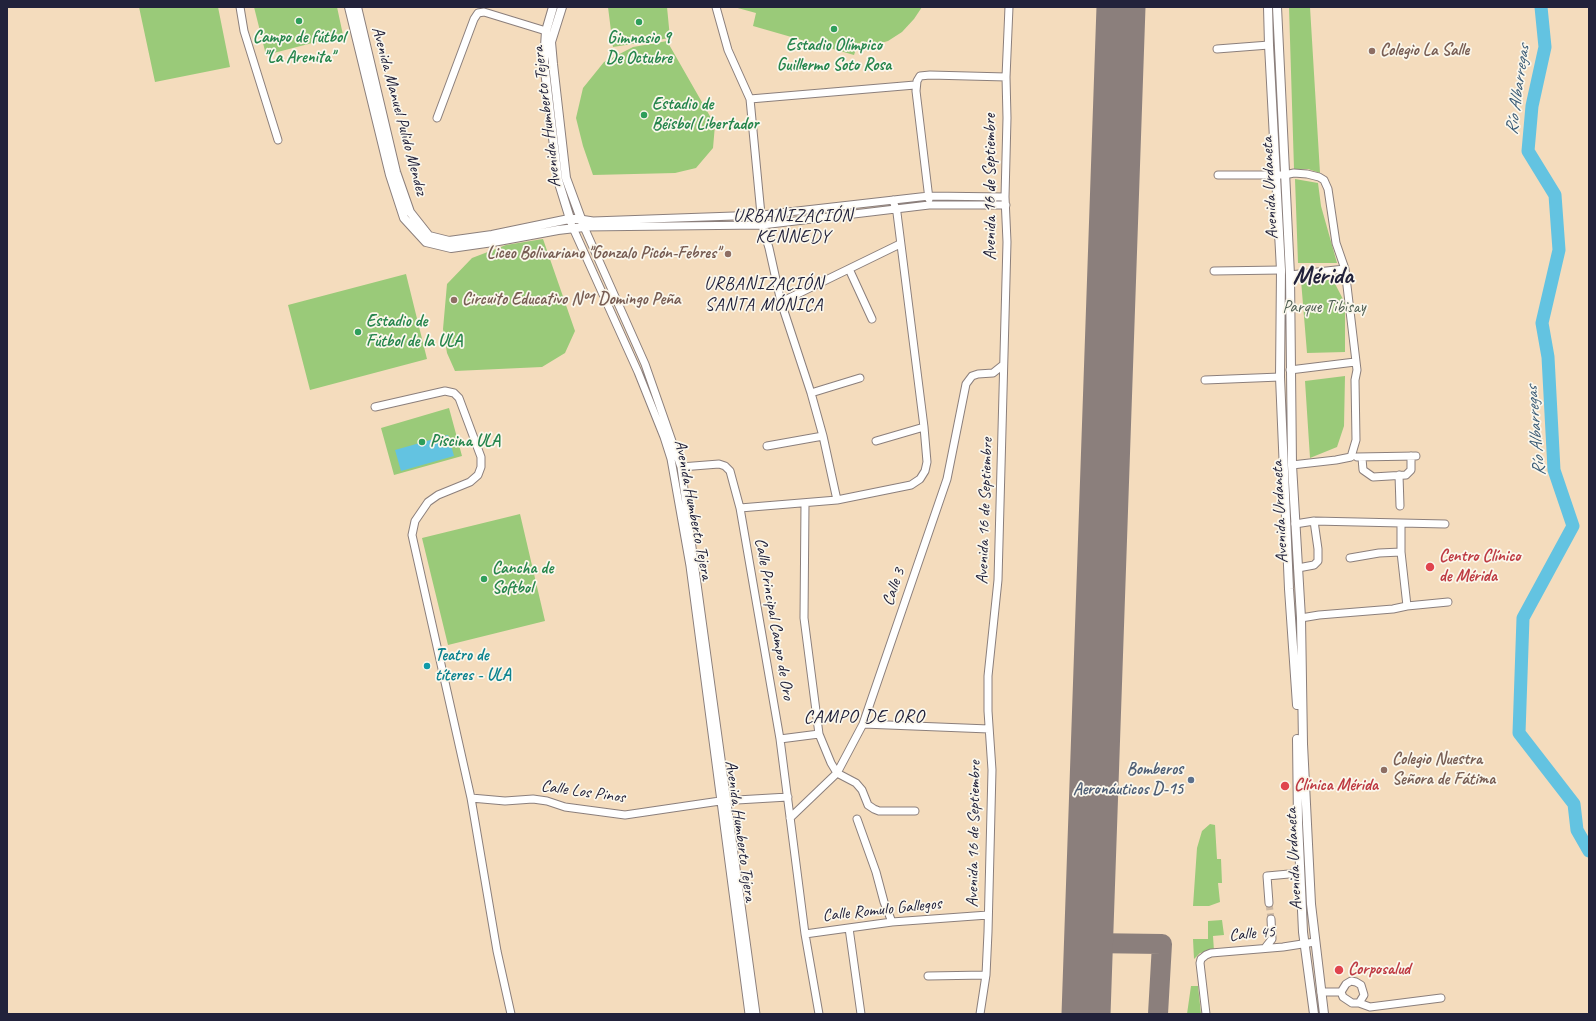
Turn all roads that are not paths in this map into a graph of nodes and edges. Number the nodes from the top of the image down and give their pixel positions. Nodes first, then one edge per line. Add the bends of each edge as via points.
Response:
1 (240, 7) edge
2 (349, 7) edge
3 (357, 7) edge
4 (553, 7) edge
5 (562, 7) edge
6 (716, 7) edge
7 (1010, 7) edge
8 (1268, 7) edge
9 (1277, 7) edge
10 (546, 31) junction
11 (1269, 46) junction
12 (1217, 49) dead end
13 (1006, 77) junction
14 (915, 85) junction
15 (750, 100) junction
16 (437, 118) dead end
17 (278, 140) dead end
18 (1218, 175) dead end
19 (1280, 175) junction
20 (930, 196) junction
21 (1005, 197) junction
22 (894, 200) junction
23 (929, 205) junction
24 (1006, 205) junction
25 (895, 208) junction
26 (762, 215) junction
27 (569, 219) junction
28 (580, 219) junction
29 (762, 225) junction
30 (584, 227) junction
31 (573, 228) junction
32 (900, 244) junction
33 (849, 269) junction
34 (1345, 269) junction
35 (1281, 270) junction
36 (1214, 271) dead end
37 (1290, 275) junction
38 (781, 302) junction
39 (872, 318) dead end
40 (1355, 362) junction
41 (1003, 365) junction
42 (1290, 370) junction
43 (860, 378) dead end
44 (1280, 378) junction
45 (1205, 380) dead end
46 (811, 393) junction
47 (375, 407) dead end
48 (924, 427) junction
49 (823, 436) junction
50 (876, 441) dead end
51 (767, 446) dead end
52 (1351, 457) junction
53 (1362, 458) junction
54 (1292, 465) junction
55 (681, 467) junction
56 (1399, 475) junction
57 (837, 500) junction
58 (805, 504) junction
59 (1400, 506) dead end
60 (740, 508) junction
61 (1314, 521) junction
62 (1401, 523) junction
63 (1295, 524) junction
64 (1445, 524) dead end
65 (1402, 552) junction
66 (1350, 558) dead end
67 (1298, 568) junction
68 (1448, 602) dead end
69 (1407, 606) junction
70 (1301, 618) junction
71 (863, 724) junction
72 (989, 729) junction
73 (819, 734) junction
74 (780, 739) junction
75 (837, 773) junction
76 (788, 797) junction
77 (471, 798) junction
78 (724, 801) junction
79 (915, 811) dead end
80 (790, 818) junction
81 (857, 819) dead end
82 (1300, 873) junction
83 (1269, 903) tunnel mouth
84 (988, 915) junction
85 (1271, 919) tunnel mouth
86 (892, 922) junction
87 (849, 928) junction
88 (805, 934) junction
89 (1315, 942) junction
90 (1304, 943) junction
91 (1265, 948) junction
92 (986, 975) junction
93 (928, 976) dead end
94 (1321, 992) junction
95 (1341, 992) junction
96 (1441, 998) dead end
97 (1359, 1003) junction
98 (820, 1013) edge
99 (511, 1014) edge
100 (749, 1014) edge
101 (756, 1014) edge
102 (861, 1014) edge
103 (980, 1014) edge
104 (1206, 1014) edge
105 (1314, 1014) edge
106 (1324, 1014) edge

1 - 17 street via 244,31
2 - 31 street via 390,175 404,218 421,238 426,242 451,248
3 - 27 street, Avenida Manuel Pulido Mendez via 396,172 410,212 429,236 449,241
4 - 10 street, Avenida Humberto Tejera
5 - 28 street, Avenida Humberto Tejera via 551,42 566,178
6 - 15 street via 728,50
7 - 13 street, Avenida 16 de Septiembre
8 - 11 street, Avenida Urdaneta
9 - 19 street, Avenida Urdaneta
10 - 16 street via 484,12 478,13
10 - 27 street, Avenida Humberto Tejera via 544,62 558,180
11 - 12 street
11 - 19 street, Avenida Urdaneta
13 - 14 street via 930,75 920,76
13 - 21 street, Avenida 16 de Septiembre
14 - 15 street
14 - 20 street
15 - 26 street
18 - 19 street
19 - 34 street via 1307,174 1319,176 1324,180 1328,189 1336,243
19 - 35 street, Avenida Urdaneta
19 - 37 street, Avenida Urdaneta
20 - 21 street, Avenida Manuel Pulido Mendez
20 - 22 street, Avenida Manuel Pulido Mendez
20 - 23 street
21 - 24 street, Avenida 16 de Septiembre
22 - 25 street
22 - 26 street, Avenida Manuel Pulido Mendez
23 - 24 street
23 - 25 street
24 - 41 street, Avenida 16 de Septiembre
25 - 29 street
25 - 32 street
26 - 28 street, Avenida Manuel Pulido Mendez via 593,221
26 - 29 street
27 - 28 street, Avenida Manuel Pulido Mendez
27 - 31 street, Avenida Humberto Tejera
28 - 30 street, Avenida Humberto Tejera
29 - 30 street
29 - 38 street
30 - 31 street
30 - 55 street, Avenida Humberto Tejera via 645,364
31 - 78 street, Avenida Humberto Tejera via 638,372 671,459 690,566
32 - 33 street
32 - 48 street
33 - 38 street
33 - 39 street
34 - 37 street
34 - 40 street
35 - 36 street
35 - 44 street, Avenida Urdaneta
37 - 42 street, Avenida Urdaneta
38 - 46 street
40 - 42 street
40 - 52 street via 1356,440
41 - 71 street, Calle 3 via 993,373 972,376 966,384 947,479
41 - 72 street, Avenida 16 de Septiembre via 998,580 988,676
42 - 54 street, Avenida Urdaneta
43 - 46 street
44 - 45 street
44 - 82 street, Avenida Urdaneta via 1289,589 1297,698
46 - 49 street
47 - 77 street via 445,391 454,392 459,398 481,457 482,467 470,482 438,495 428,502 415,521 412,535
48 - 50 street
48 - 57 street via 927,462 920,479 911,485
49 - 51 street
49 - 57 street
52 - 53 street
52 - 54 street
53 - 56 street via 1363,470 1369,475
53 - 56 street via 1414,456 1409,473
54 - 63 street, Avenida Urdaneta
55 - 60 street, Calle Principal Campo de Oro via 719,464 725,466 730,471
55 - 78 street, Avenida Humberto Tejera
56 - 59 street
57 - 58 street
58 - 60 street
58 - 73 street via 804,618
60 - 74 street, Calle Principal Campo de Oro
61 - 62 street
61 - 63 street
61 - 67 street via 1318,561 1314,565
62 - 64 street
62 - 65 street
63 - 67 street, Avenida Urdaneta
65 - 66 street
65 - 69 street
67 - 70 street, Avenida Urdaneta
68 - 69 street
69 - 70 street
70 - 89 street, Avenida Urdaneta via 1303,744 1310,904
71 - 72 street
71 - 75 street, Calle 3
72 - 84 street, Avenida 16 de Septiembre via 992,770
73 - 74 street
73 - 75 street
74 - 76 street, Calle Principal Campo de Oro
75 - 79 street via 856,783 868,805 874,809
75 - 80 street, Calle 3
76 - 78 street, Calle Los Pinos
76 - 80 street, Calle Principal Campo de Oro
77 - 78 street, Calle Los Pinos via 505,801 533,799 565,807 625,815
77 - 99 street via 497,951
78 - 100 street, Avenida Humberto Tejera
78 - 101 street, Avenida Humberto Tejera
80 - 88 street, Calle Principal Campo de Oro
81 - 86 street
82 - 83 street via 1267,876
82 - 90 street, Avenida Urdaneta
84 - 86 street, Calle Romulo Gallegos
84 - 92 street, Avenida 16 de Septiembre
85 - 91 street via 1272,940
86 - 87 street, Calle Romulo Gallegos
87 - 88 street, Calle Romulo Gallegos
87 - 102 street
88 - 98 street, Calle Principal Campo de Oro
89 - 90 street, Calle 45
89 - 94 street, Avenida Urdaneta
90 - 91 street, Calle 45
90 - 105 street, Avenida Urdaneta
91 - 104 street, Calle 45 via 1211,953 1203,957 1200,963
92 - 93 street
92 - 103 street, Avenida 16 de Septiembre
94 - 95 street
94 - 106 street, Avenida Urdaneta
95 - 97 street via 1347,1000
95 - 97 street via 1346,984 1351,982 1361,985 1363,998
96 - 97 street via 1370,1006

